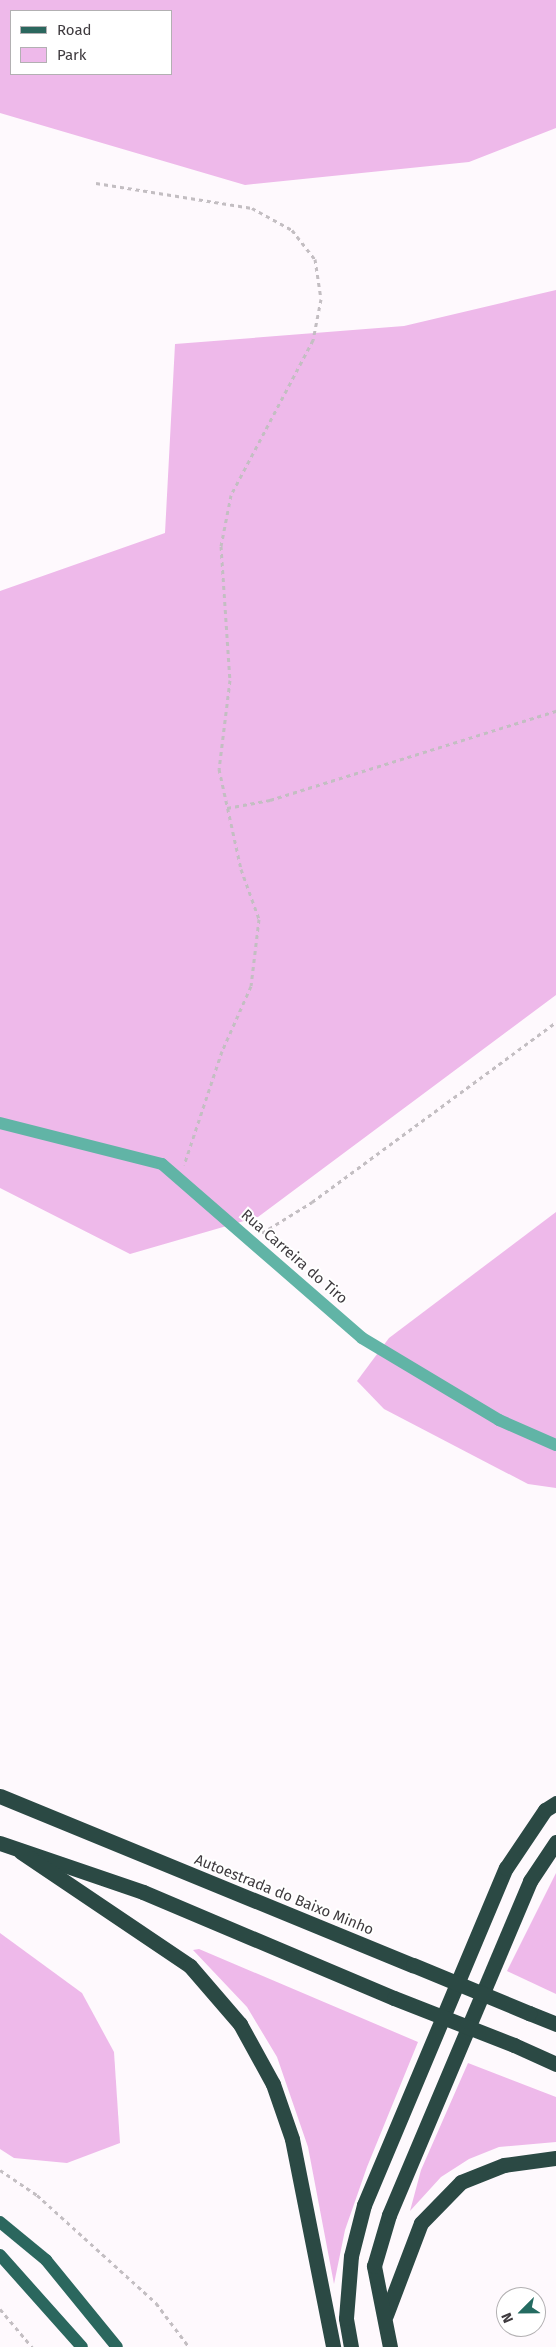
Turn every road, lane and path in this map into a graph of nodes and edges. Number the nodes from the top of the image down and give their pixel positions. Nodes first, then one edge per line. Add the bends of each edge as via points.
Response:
1 (96, 183) dead end
2 (556, 711) edge
3 (227, 808) junction
4 (556, 1022) edge
5 (0, 1124) edge
6 (178, 1179) junction
7 (250, 1240) junction
8 (556, 1445) edge
9 (0, 1796) edge
10 (556, 1803) edge
11 (556, 1842) edge
12 (0, 1843) edge
13 (21, 1852) junction
14 (529, 2013) junction
15 (556, 2013) edge
16 (556, 2024) edge
17 (556, 2064) edge
18 (556, 2158) edge
19 (0, 2170) edge
20 (0, 2222) edge
21 (0, 2255) edge
22 (0, 2309) edge
23 (386, 2316) junction
24 (32, 2347) edge
25 (82, 2347) edge
26 (117, 2347) edge
27 (189, 2347) edge
28 (333, 2347) edge
29 (351, 2347) edge
30 (390, 2347) edge

1 - 3 path via 252,208 292,230 315,259 321,299 314,340 231,495 221,546 230,680 219,769
2 - 3 path via 270,800
3 - 6 path via 260,919 251,986 222,1051
4 - 7 path via 312,1202
5 - 6 street, Rua Carreira do Tiro via 162,1164
6 - 7 street, Rua Carreira do Tiro
7 - 8 street, Rua Carreira do Tiro via 362,1338 499,1420
9 - 14 highway, Autoestrada do Baixo Minho, bridge
10 - 29 highway via 545,1810 506,1868 364,2205 351,2256 346,2318
11 - 23 highway via 530,1881 389,2215 374,2266
12 - 13 highway
13 - 17 highway, bridge via 143,1892
13 - 28 highway via 190,1966 240,2024 273,2084 292,2139
14 - 15 highway
14 - 16 highway, Autoestrada do Baixo Minho
18 - 23 highway via 504,2165 461,2182 421,2223
19 - 27 path via 37,2195 156,2303
20 - 26 main road via 46,2260
21 - 25 main road
22 - 24 path
23 - 30 highway

